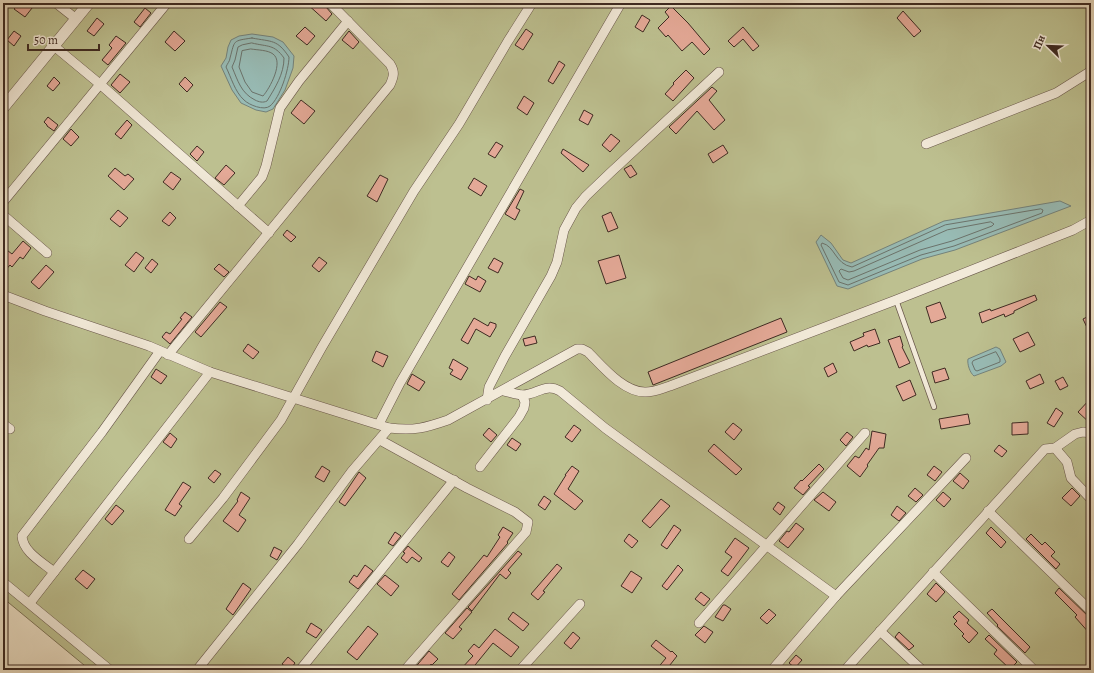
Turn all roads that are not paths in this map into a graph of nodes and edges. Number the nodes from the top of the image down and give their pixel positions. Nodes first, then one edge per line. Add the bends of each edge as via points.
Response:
1 (56, 3) edge
2 (89, 3) edge
3 (167, 3) edge
4 (330, 3) edge
5 (532, 3) edge
6 (621, 3) edge
7 (76, 18) junction
8 (348, 21) junction
9 (54, 46) junction
10 (1091, 71) edge
11 (719, 72) dead end
12 (101, 85) junction
13 (3, 108) edge
14 (926, 144) dead end
15 (3, 202) edge
16 (238, 206) junction
17 (3, 215) edge
18 (1091, 220) edge
19 (269, 233) junction
20 (47, 253) dead end
21 (3, 295) edge
22 (896, 300) junction
23 (160, 351) junction
24 (168, 355) junction
25 (210, 372) junction
26 (504, 391) junction
27 (522, 395) junction
28 (294, 398) junction
29 (487, 400) junction
30 (934, 407) dead end
31 (379, 424) junction
32 (389, 428) junction
33 (1091, 433) edge
34 (864, 434) dead end
35 (380, 440) junction
36 (1055, 448) junction
37 (966, 458) dead end
38 (480, 467) dead end
39 (454, 480) junction
40 (1091, 499) edge
41 (988, 511) junction
42 (189, 539) dead end
43 (767, 546) junction
44 (54, 572) junction
45 (933, 572) junction
46 (3, 582) edge
47 (836, 596) junction
48 (30, 603) junction
49 (580, 604) dead end
50 (1091, 611) edge
51 (699, 623) dead end
52 (880, 631) junction
53 (110, 670) edge
54 (197, 670) edge
55 (300, 670) edge
56 (405, 670) edge
57 (520, 670) edge
58 (772, 670) edge
59 (845, 670) edge
60 (922, 670) edge
61 (1034, 670) edge

1 - 7 street
2 - 7 street
3 - 12 street
4 - 8 street
5 - 28 street via 459,124 414,192
6 - 31 street via 423,342
7 - 9 street
8 - 16 street via 280,108 262,177
8 - 19 street via 394,69 393,79
9 - 12 street
9 - 13 street
10 - 14 street via 1056,93
11 - 29 street via 576,208 564,230 551,276 489,387
12 - 15 street
12 - 16 street
16 - 19 street
17 - 20 street
18 - 22 street via 1073,230
19 - 24 street
21 - 23 street
22 - 26 street via 670,386 647,392 638,392 620,382 582,349 577,349 543,367
22 - 30 lane
23 - 24 street
23 - 44 street via 22,536 26,549
24 - 25 street
25 - 28 street
25 - 44 street
26 - 27 street
26 - 29 street
27 - 38 street via 525,402 519,417
27 - 43 street via 549,388 560,391 604,428
28 - 31 street
28 - 42 street via 281,420 228,492
29 - 32 street via 427,428
31 - 32 street
32 - 35 street
33 - 36 street via 1075,434
34 - 43 street
35 - 39 street
35 - 54 street via 352,471 298,544
36 - 40 street via 1067,462 1071,478
36 - 41 street via 1045,449
37 - 47 street
39 - 55 street
39 - 56 street via 523,517 528,522 526,532
41 - 45 street
41 - 50 street
43 - 47 street
43 - 51 street
44 - 48 street
45 - 52 street
45 - 61 street
46 - 48 street
47 - 58 street
48 - 53 street
49 - 57 street
52 - 59 street
52 - 60 street

